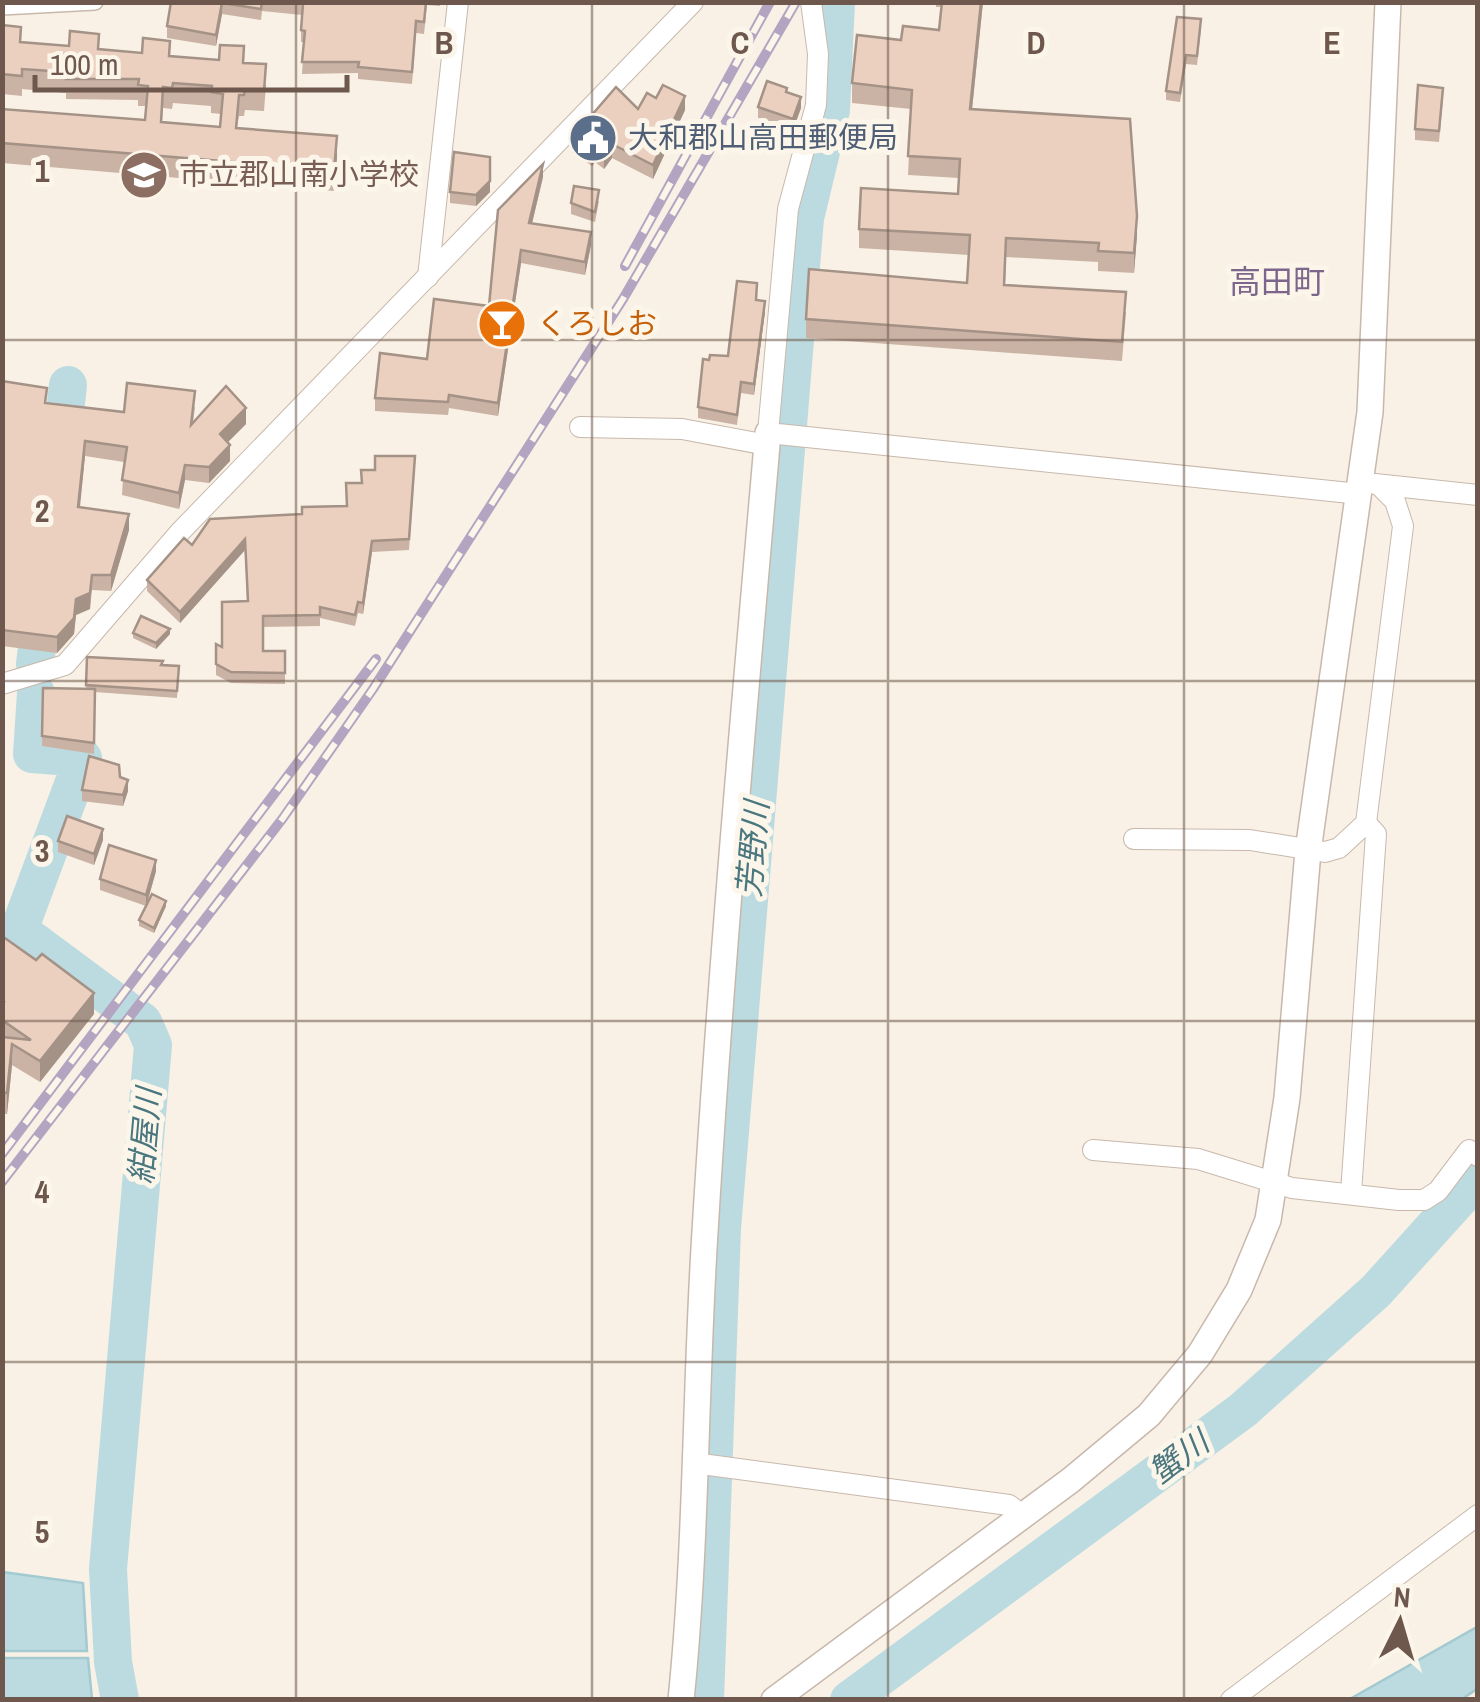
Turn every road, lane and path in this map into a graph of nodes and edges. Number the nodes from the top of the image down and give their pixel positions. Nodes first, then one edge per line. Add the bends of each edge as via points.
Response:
1 (94, 2) edge
2 (458, 2) edge
3 (693, 2) edge
4 (812, 2) edge
5 (1388, 2) edge
6 (2, 7) edge
7 (428, 277) junction
8 (580, 427) dead end
9 (768, 439) junction
10 (1367, 487) junction
11 (1478, 495) edge
12 (2, 684) edge
13 (1366, 823) junction
14 (1134, 839) dead end
15 (1308, 851) junction
16 (1093, 1150) dead end
17 (1478, 1156) edge
18 (1277, 1183) junction
19 (1351, 1193) junction
20 (694, 1463) junction
21 (1022, 1515) junction
22 (1478, 1515) edge
23 (681, 1700) edge
24 (774, 1700) edge
25 (1231, 1700) edge

1 - 6 street
2 - 7 street
3 - 7 street
4 - 9 street via 816,105 788,209
5 - 10 street
7 - 12 street via 180,532 65,665
8 - 9 street
9 - 10 street via 798,436 1133,467 1153,476
9 - 20 street via 708,1178
10 - 11 street
10 - 13 street via 1395,501 1404,526
10 - 15 street
13 - 15 street via 1339,848
13 - 19 street via 1376,834
14 - 15 street via 1250,840
15 - 18 street
16 - 18 street via 1198,1159
17 - 19 street via 1469,1150 1438,1192 1424,1200
18 - 19 street
18 - 21 street via 1239,1290 1200,1354 1150,1415
20 - 21 street via 1008,1505
20 - 23 street
21 - 24 street
22 - 25 street

